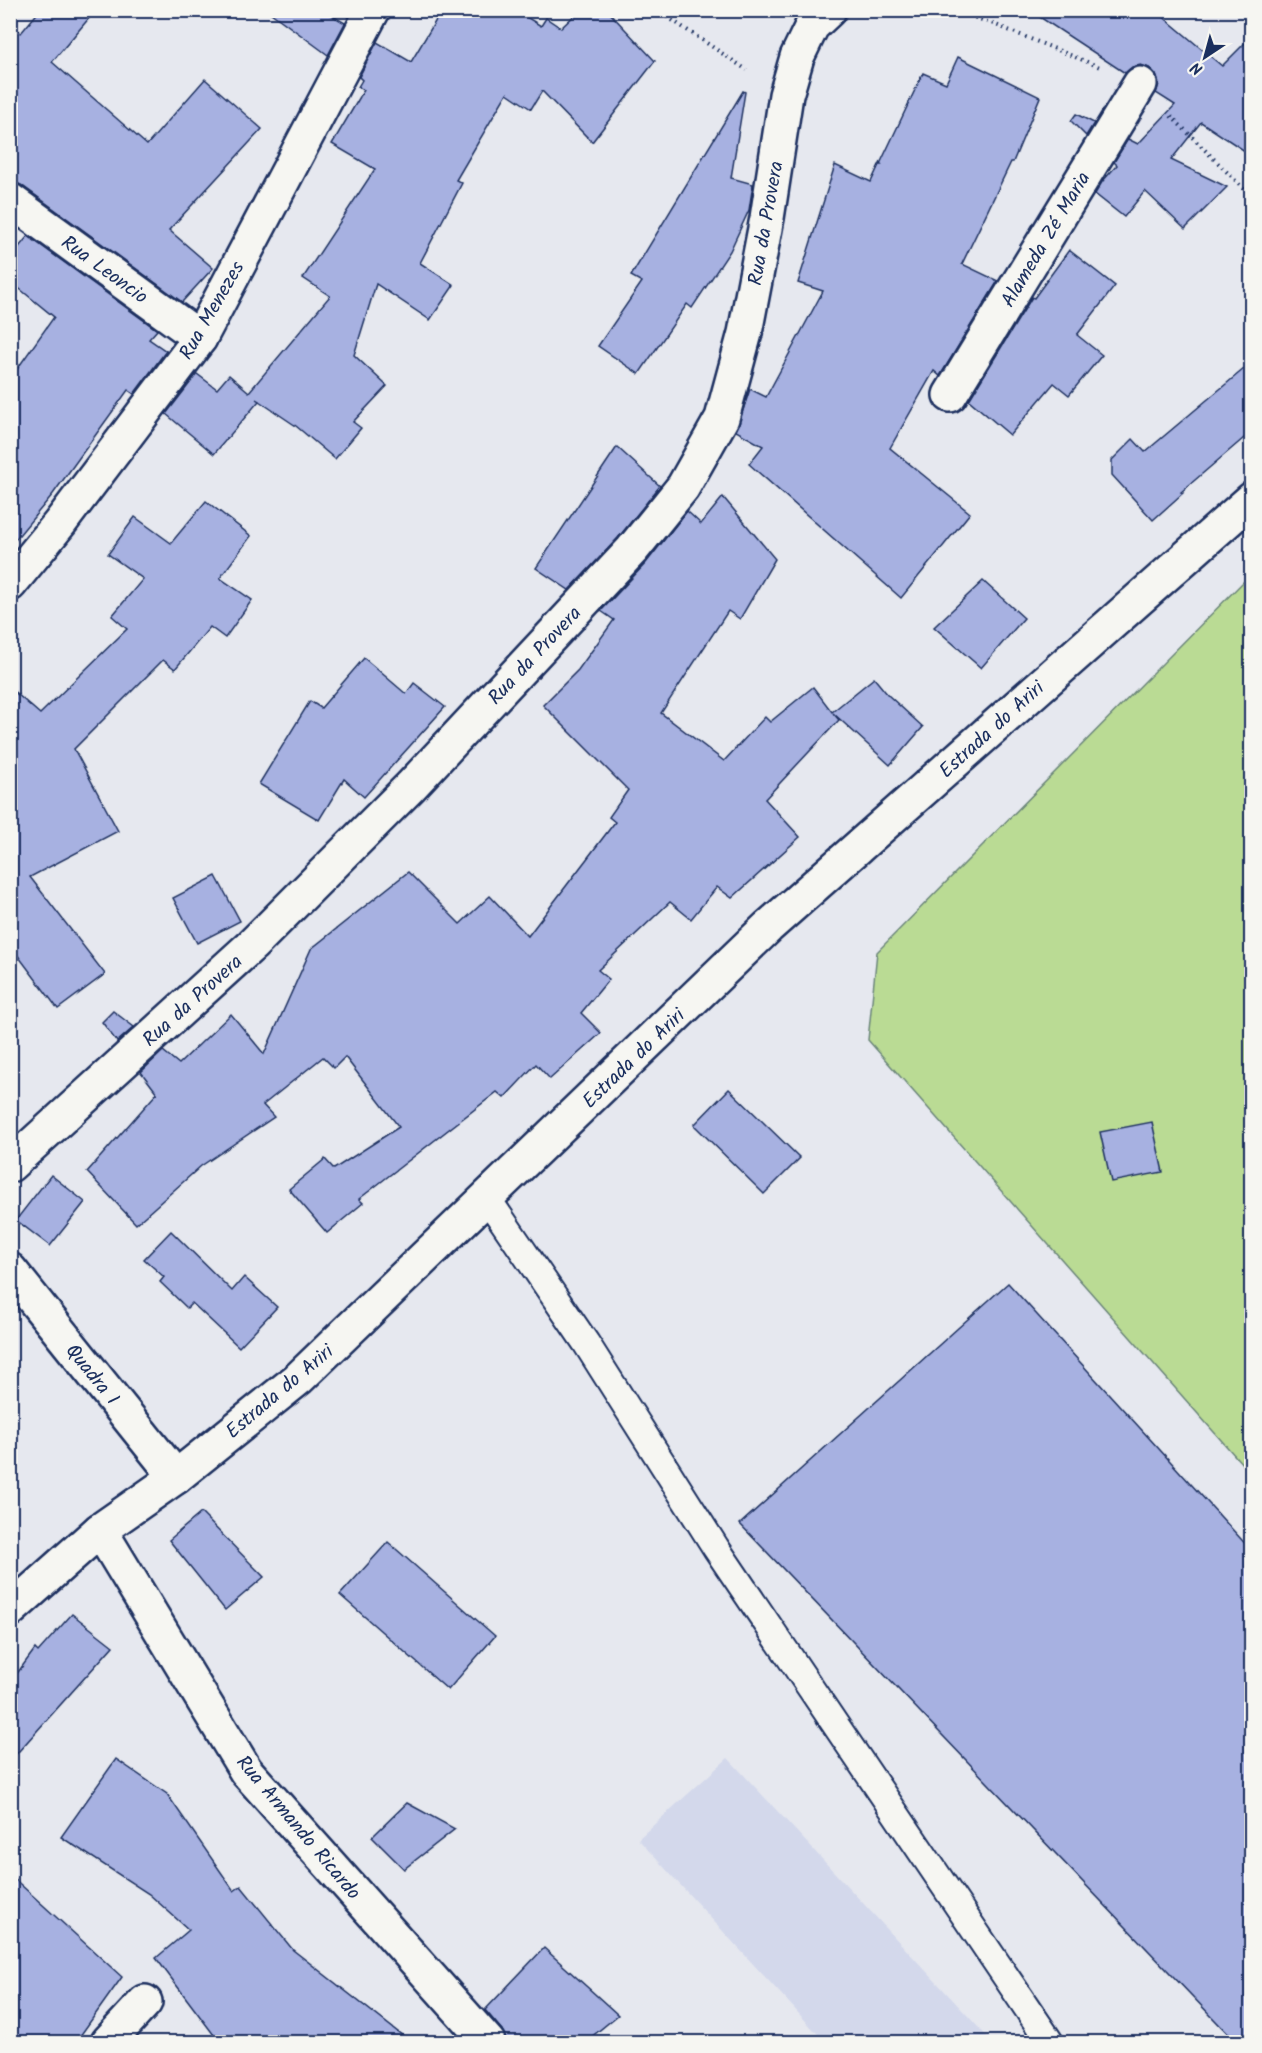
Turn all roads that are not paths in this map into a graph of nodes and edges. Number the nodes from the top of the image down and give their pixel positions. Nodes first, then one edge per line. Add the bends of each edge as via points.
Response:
1 (374, 10) edge
2 (829, 10) edge
3 (1140, 84) dead end
4 (10, 200) edge
5 (200, 338) junction
6 (950, 395) dead end
7 (1251, 499) edge
8 (10, 584) edge
9 (10, 1165) edge
10 (487, 1198) junction
11 (10, 1270) edge
12 (176, 1477) junction
13 (100, 1530) junction
14 (10, 1611) edge
15 (145, 2001) dead end
16 (108, 2043) edge
17 (488, 2043) edge
18 (1050, 2043) edge

1 - 5 street, Rua Menezes
2 - 9 street, Rua da Provera via 812,26 797,57 786,95 745,333 722,418 683,486 632,550 411,786 252,945
3 - 6 street, Alameda Zé Maria
4 - 5 street, Rua Leoncio
5 - 8 street, Rua Menezes
7 - 10 street, Estrada do Ariri via 768,927
10 - 12 street, Estrada do Ariri via 298,1379
10 - 18 lane via 586,1343 716,1548
11 - 12 street, Quadra I
12 - 13 street, Estrada do Ariri
13 - 14 street, Estrada do Ariri
13 - 17 street, Rua Armando Ricardo via 246,1771
15 - 16 street

